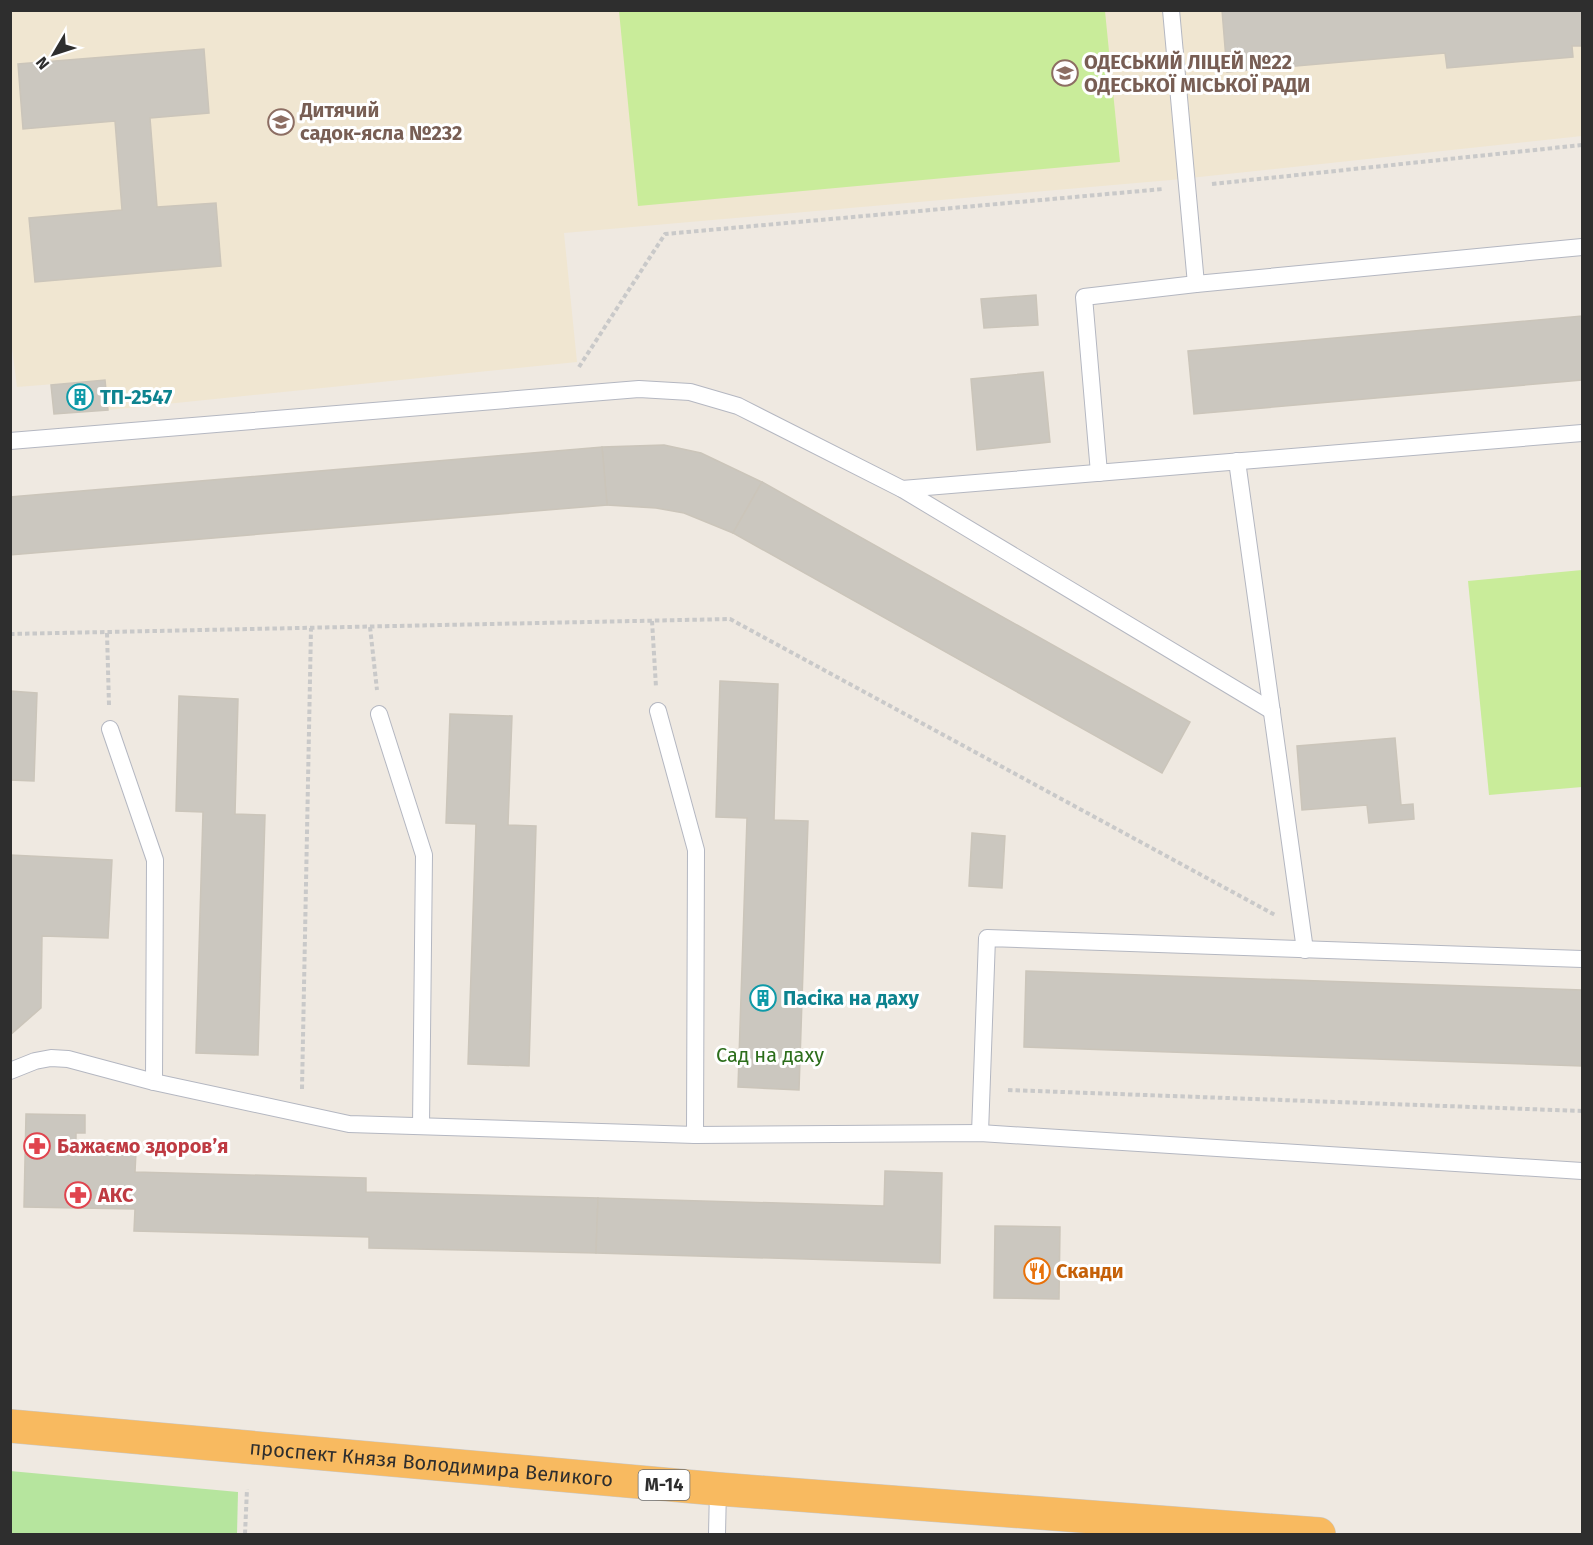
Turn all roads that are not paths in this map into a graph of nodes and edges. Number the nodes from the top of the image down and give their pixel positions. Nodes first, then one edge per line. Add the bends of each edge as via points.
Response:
1 (1171, 10) edge
2 (1582, 248) edge
3 (1196, 284) junction
4 (1582, 433) edge
5 (10, 441) edge
6 (1237, 461) junction
7 (1099, 473) junction
8 (902, 489) junction
9 (658, 711) road end
10 (1272, 711) junction
11 (379, 714) road end
12 (110, 729) road end
13 (1305, 950) junction
14 (1582, 959) edge
15 (10, 1071) edge
16 (154, 1082) junction
17 (421, 1126) junction
18 (980, 1133) junction
19 (695, 1135) junction
20 (1582, 1172) edge
21 (10, 1426) edge
22 (718, 1489) junction
23 (717, 1534) edge
24 (1318, 1534) edge

1 - 3 lane
2 - 3 lane
3 - 7 lane via 1084,297
4 - 6 lane
5 - 8 lane via 639,389 690,392 738,406
6 - 7 lane
6 - 10 lane
7 - 8 lane
8 - 10 lane
9 - 19 lane via 696,850
10 - 13 lane
11 - 17 lane via 424,855
12 - 16 lane via 155,860
13 - 14 lane
13 - 18 lane via 987,938
15 - 16 lane via 35,1061 68,1059
16 - 17 lane via 349,1124
17 - 19 lane
18 - 19 lane
18 - 20 lane
21 - 22 highway, проспект Князя Володимира Великого / М-14
22 - 23 lane
22 - 24 highway, проспект Князя Володимира Великого / М-14

